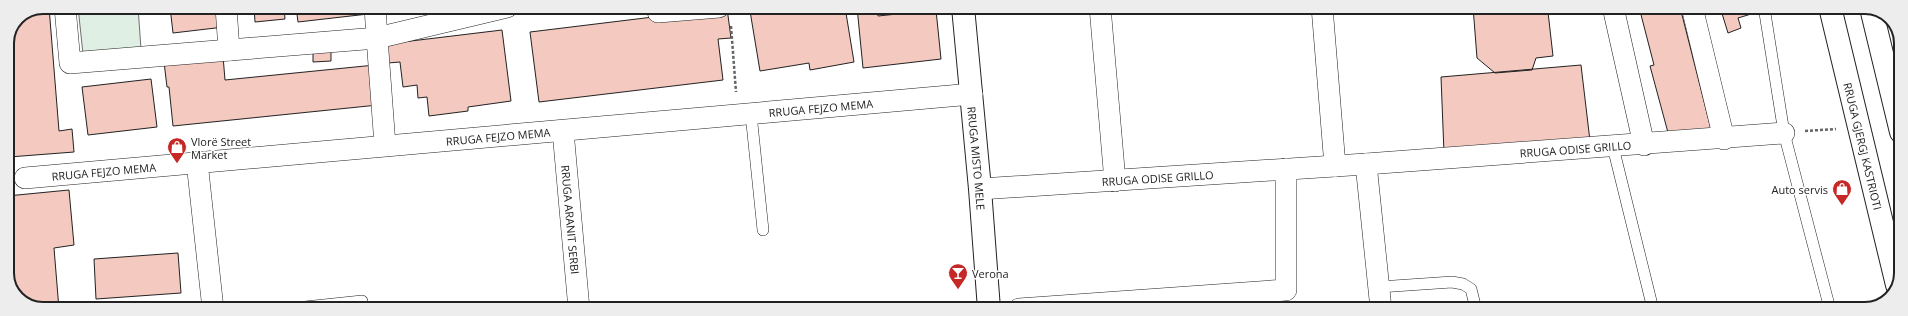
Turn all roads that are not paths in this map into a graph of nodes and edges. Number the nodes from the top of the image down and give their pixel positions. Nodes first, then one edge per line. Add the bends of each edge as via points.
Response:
1 (66, 14) edge
2 (226, 14) edge
3 (375, 14) edge
4 (478, 14) edge
5 (702, 14) edge
6 (964, 14) edge
7 (1101, 14) edge
8 (1323, 14) edge
9 (1615, 14) edge
10 (1694, 14) edge
11 (1765, 14) edge
12 (1832, 14) edge
13 (724, 15) edge
14 (1873, 15) edge
15 (377, 38) junction
16 (229, 50) junction
17 (972, 94) junction
18 (1894, 103) edge
19 (744, 115) junction
20 (563, 131) junction
21 (1784, 133) junction
22 (1724, 139) junction
23 (385, 145) junction
24 (1644, 145) junction
25 (1613, 147) junction
26 (197, 162) junction
27 (1366, 164) junction
28 (1335, 166) junction
29 (1286, 169) junction
30 (25, 178) dead end
31 (1115, 181) junction
32 (980, 190) junction
33 (763, 230) dead end
34 (1894, 273) edge
35 (1379, 287) junction
36 (362, 301) dead end
37 (212, 302) edge
38 (352, 302) edge
39 (578, 302) edge
40 (988, 302) edge
41 (1117, 302) edge
42 (1380, 302) edge
43 (1474, 302) edge
44 (1651, 302) edge
45 (1828, 302) edge

1 - 16 street via 70,63
2 - 16 street
3 - 15 street
4 - 15 street
5 - 13 street
6 - 17 main road, RRUGA MISTO MELE
7 - 31 street
8 - 28 street
9 - 24 street
10 - 22 street
11 - 21 lane
12 - 34 main road, RRUGA GJERGJ KASTRIOTI
14 - 18 main road
15 - 16 street
15 - 23 street
17 - 19 street, RRUGA FEJZO MEMA
17 - 32 main road, RRUGA MISTO MELE
19 - 20 street, RRUGA FEJZO MEMA
19 - 33 lane
20 - 23 street, RRUGA FEJZO MEMA
20 - 39 street, RRUGA ARANIT SERBI
21 - 22 street, RRUGA ODISE GRILLO
21 - 45 lane
22 - 24 street, RRUGA ODISE GRILLO
23 - 26 street, RRUGA FEJZO MEMA
24 - 25 street, RRUGA ODISE GRILLO
25 - 27 street, RRUGA ODISE GRILLO
25 - 44 lane
26 - 30 street, RRUGA FEJZO MEMA
26 - 37 street
27 - 28 street, RRUGA ODISE GRILLO
27 - 35 street
28 - 29 street, RRUGA ODISE GRILLO
29 - 31 street, RRUGA ODISE GRILLO
29 - 41 street via 1286,290
31 - 32 street, RRUGA ODISE GRILLO
32 - 40 main road, RRUGA MISTO MELE
35 - 42 street
35 - 43 lane via 1452,282 1471,289
36 - 38 lane

